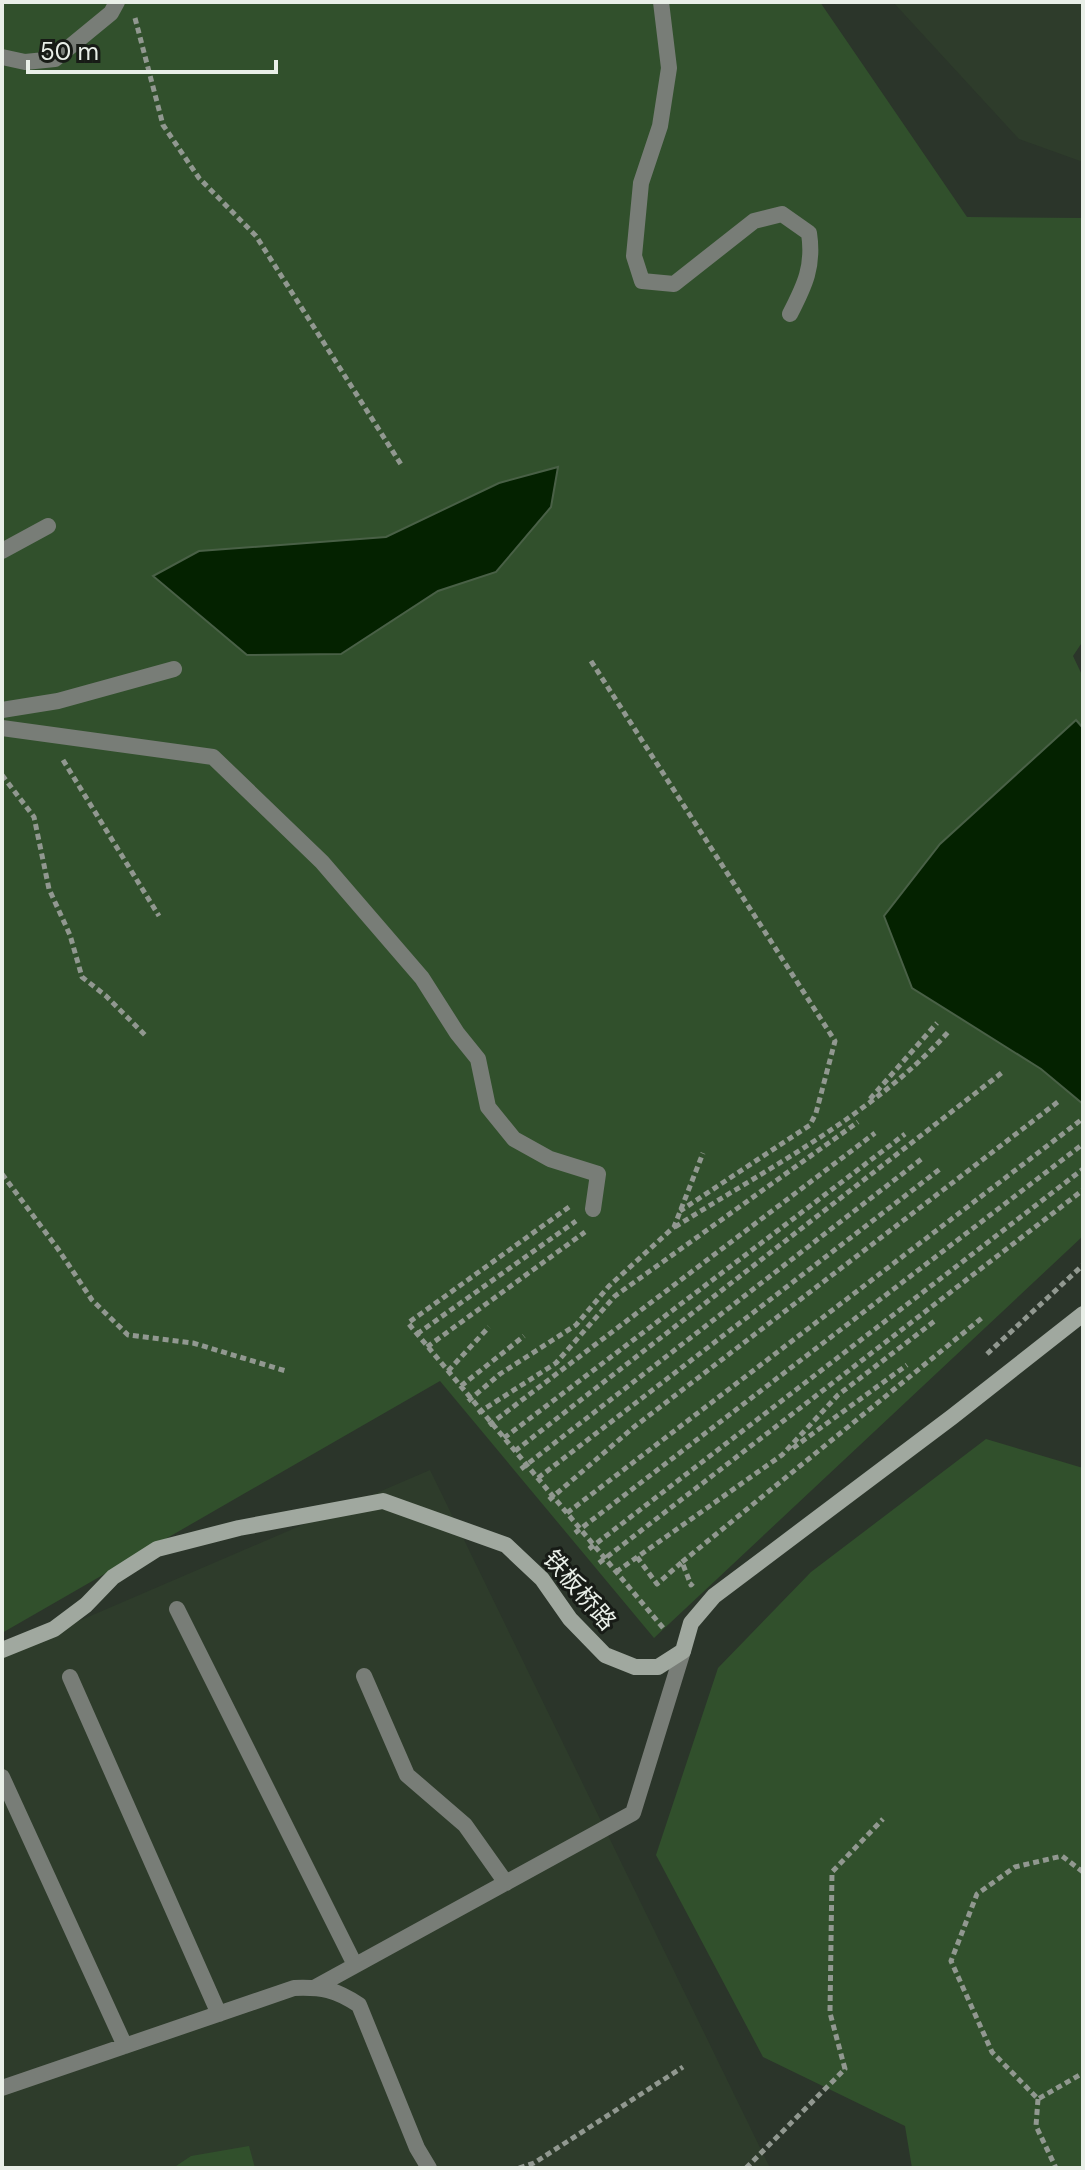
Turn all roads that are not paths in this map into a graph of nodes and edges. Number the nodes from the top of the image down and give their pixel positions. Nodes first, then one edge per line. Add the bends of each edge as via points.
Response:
1 (117, 2) edge
2 (661, 2) edge
3 (2, 57) edge
4 (790, 314) dead end
5 (48, 526) dead end
6 (2, 551) edge
7 (174, 669) dead end
8 (2, 710) edge
9 (2, 728) edge
10 (593, 1209) road end
11 (1083, 1314) edge
12 (177, 1609) dead end
13 (2, 1650) edge
14 (683, 1651) junction
15 (364, 1676) dead end
16 (70, 1677) dead end
17 (2, 1777) edge
18 (506, 1883) junction
19 (355, 1965) junction
20 (314, 1988) junction
21 (219, 2014) junction
22 (125, 2046) junction
23 (2, 2088) edge
24 (429, 2168) edge

1 - 3 lane via 111,13 55,59 25,62
2 - 4 lane via 669,68 660,126 641,183 634,256 642,281 674,284 754,221 782,214 809,233 812,256
5 - 6 lane
7 - 8 lane via 58,701
9 - 10 lane via 213,757 322,862 422,978 478,1059 488,1107 514,1139 550,1159 598,1174
11 - 14 street via 714,1596 691,1623
12 - 19 lane
13 - 14 street, 铁板桥路 via 54,1629 113,1577 157,1549 383,1501 506,1545 542,1579 605,1655 635,1667 658,1667
14 - 18 lane via 633,1813
15 - 18 lane via 407,1775 465,1825
16 - 21 lane
17 - 22 lane
18 - 19 lane
19 - 20 lane
20 - 21 lane via 294,1988
20 - 24 lane via 338,1991 359,2005
21 - 22 lane
22 - 23 lane

